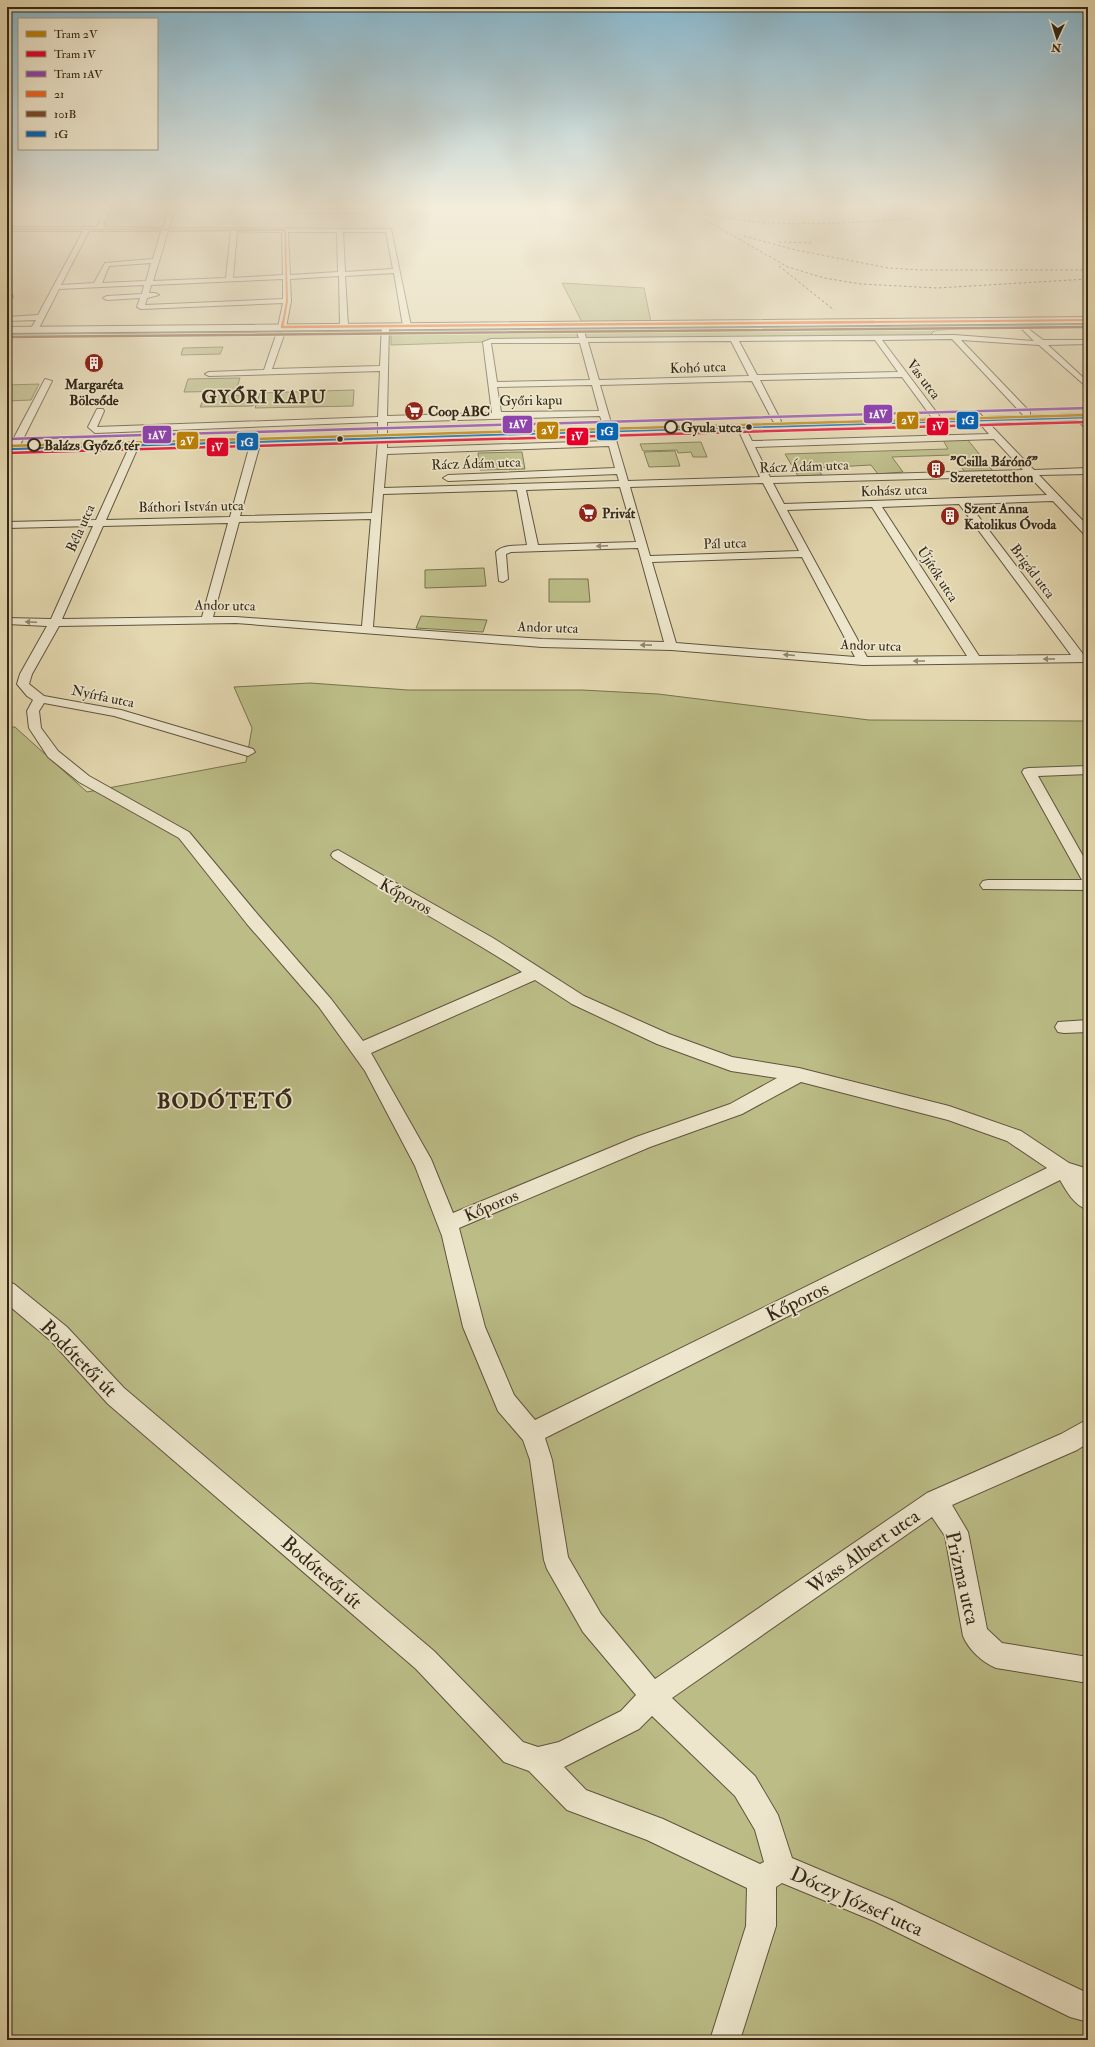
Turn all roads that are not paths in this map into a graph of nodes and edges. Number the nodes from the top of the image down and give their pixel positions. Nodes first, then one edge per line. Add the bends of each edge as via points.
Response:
1 (49, 303) edge
2 (142, 303) edge
3 (250, 303) edge
4 (287, 303) edge
5 (344, 303) edge
6 (402, 303) edge
7 (41, 317) junction
8 (7, 319) edge
9 (1088, 320) edge
10 (344, 326) junction
11 (407, 326) junction
12 (1026, 329) dead end
13 (7, 330) edge
14 (34, 330) junction
15 (385, 330) junction
16 (281, 331) junction
17 (582, 336) junction
18 (954, 337) junction
19 (877, 338) junction
20 (734, 339) junction
21 (1088, 342) edge
22 (1042, 343) junction
23 (383, 368) junction
24 (267, 372) junction
25 (209, 374) dead end
26 (904, 374) junction
27 (754, 378) junction
28 (48, 381) dead end
29 (597, 382) junction
30 (493, 385) junction
31 (1088, 386) edge
32 (100, 411) dead end
33 (605, 413) junction
34 (1027, 414) junction
35 (497, 415) junction
36 (1085, 416) edge
37 (936, 417) junction
38 (978, 418) junction
39 (382, 420) junction
40 (777, 421) junction
41 (1088, 426) edge
42 (741, 427) junction
43 (609, 428) junction
44 (383, 435) junction
45 (996, 436) junction
46 (256, 441) junction
47 (606, 444) dead end
48 (749, 444) junction
49 (134, 445) junction
50 (11, 446) edge
51 (382, 451) junction
52 (622, 471) junction
53 (1088, 471) edge
54 (1032, 474) junction
55 (436, 478) dead end
56 (767, 481) junction
57 (383, 484) junction
58 (624, 484) junction
59 (521, 487) junction
60 (1055, 498) junction
61 (962, 501) junction
62 (875, 504) junction
63 (782, 507) junction
64 (376, 516) junction
65 (233, 519) junction
66 (99, 522) junction
67 (7, 525) edge
68 (1088, 532) edge
69 (641, 545) junction
70 (533, 548) junction
71 (806, 554) junction
72 (646, 560) junction
73 (503, 579) dead end
74 (207, 619) junction
75 (7, 621) edge
76 (55, 623) junction
77 (367, 630) junction
78 (671, 646) junction
79 (1084, 658) edge
80 (976, 660) junction
81 (863, 661) junction
82 (40, 699) junction
83 (248, 752) dead end
84 (1088, 770) edge
85 (338, 855) dead end
86 (1088, 878) edge
87 (988, 885) dead end
88 (1088, 885) edge
89 (536, 973) junction
90 (1088, 1026) edge
91 (1064, 1028) dead end
92 (360, 1050) junction
93 (799, 1075) junction
94 (1063, 1170) junction
95 (1088, 1177) edge
96 (1088, 1202) edge
97 (448, 1224) junction
98 (7, 1291) edge
99 (1088, 1430) edge
100 (532, 1433) junction
101 (935, 1501) junction
102 (1088, 1670) edge
103 (652, 1697) junction
104 (538, 1761) junction
105 (771, 1874) junction
106 (1088, 2007) edge
107 (725, 2040) edge

1 - 7 street
2 - 3 street via 141,307
4 - 16 street
5 - 10 street
6 - 11 street
7 - 8 street
7 - 14 street
9 - 11 street
10 - 15 street
10 - 16 street
11 - 15 street
12 - 22 street
13 - 14 street
14 - 16 street
15 - 23 street
16 - 24 street
17 - 20 street
17 - 29 street
17 - 30 street via 487,342
18 - 19 street
18 - 22 street
18 - 34 street
19 - 20 street
19 - 26 street, Vas utca
20 - 27 street
21 - 22 street
22 - 31 street
23 - 24 street
23 - 39 street
24 - 25 street
26 - 27 street, Kohó utca
26 - 37 street, Vas utca
27 - 29 street, Kohó utca
27 - 40 street
28 - 50 street
29 - 30 street, Kohó utca
29 - 33 street
30 - 35 street
32 - 39 street, Győri kapu via 92,427 95,430
33 - 35 street, Győri kapu
33 - 43 street
34 - 36 street, Győri kapu
34 - 38 street, Győri kapu
35 - 39 street, Győri kapu
36 - 38 street, Győri kapu
36 - 41 street
37 - 38 street, Győri kapu
37 - 40 street, Győri kapu
38 - 42 street, Győri kapu
38 - 45 street
39 - 44 street
40 - 43 street, Győri kapu
42 - 43 street, Győri kapu
42 - 48 street
43 - 44 street, Győri kapu
43 - 52 street
44 - 46 street, Győri kapu
44 - 50 street, Győri kapu
44 - 51 street
45 - 48 street
45 - 54 street
46 - 49 street, Győri kapu
46 - 65 street
47 - 51 street
48 - 56 street
49 - 50 street, Győri kapu
49 - 66 street, Béla utca
51 - 57 street
52 - 55 street, Rácz Ádám utca
52 - 58 street
53 - 54 street, Rácz Ádám utca
54 - 56 street, Rácz Ádám utca
54 - 60 street
56 - 58 street, Rácz Ádám utca
56 - 63 street
57 - 59 street, Rácz Ádám utca
57 - 64 street
58 - 59 street, Rácz Ádám utca
58 - 69 street
59 - 70 street, Rácz Ádám utca
60 - 61 street, Kohász utca
60 - 68 street
61 - 62 street, Kohász utca
61 - 79 street, Brigád utca
62 - 63 street, Kohász utca
62 - 80 street, Újítók utca
63 - 71 street
64 - 65 street, Báthori István utca
64 - 77 street
65 - 66 street, Báthori István utca
65 - 74 street
66 - 67 street, Báthori István utca
66 - 76 street, Béla utca
69 -> 70 street
69 - 72 street
70 - 73 street via 501,552
71 - 72 street, Pál utca
71 - 81 street
72 - 78 street
74 - 76 street, Andor utca
74 - 77 street, Andor utca
76 -> 75 street, Andor utca
76 - 82 street, Nyírfa utca via 23,684 30,693
78 -> 77 street, Andor utca via 542,643
81 -> 78 street, Andor utca
79 -> 80 street, Andor utca
80 -> 81 street, Andor utca
82 - 83 street, Nyírfa utca via 116,713
82 - 92 street via 33,711 35,728 53,754 84,779 184,835 325,1003
84 - 86 street via 1029,772
85 - 89 street, Kőporos
87 - 88 street
89 - 92 street
89 - 93 street, Kőporos via 578,1000 662,1039 731,1064
90 - 91 street
92 - 97 street via 424,1165
93 - 94 street, Kőporos via 949,1113 1014,1136
93 - 97 street, Kőporos via 736,1109 643,1142
94 - 95 street
94 - 96 street, Kőporos
94 - 100 street, Kőporos
97 - 100 street via 474,1327 506,1403
98 - 104 street, Bodótetői út via 59,1334 116,1396 425,1660 514,1752
99 - 101 street, Wass Albert utca via 1069,1442
100 - 103 street, Dóczy József utca via 541,1460 556,1560 592,1623 640,1679
101 - 102 street, Prizma utca via 956,1532 976,1636 996,1655
101 - 103 street, Wass Albert utca
103 - 104 street via 630,1720 563,1754
103 - 105 street, Dóczy József utca via 745,1786 768,1825
104 - 105 street via 577,1800
105 - 106 street, Dóczy József utca via 884,1912 1081,2006
105 - 107 street via 761,1926

